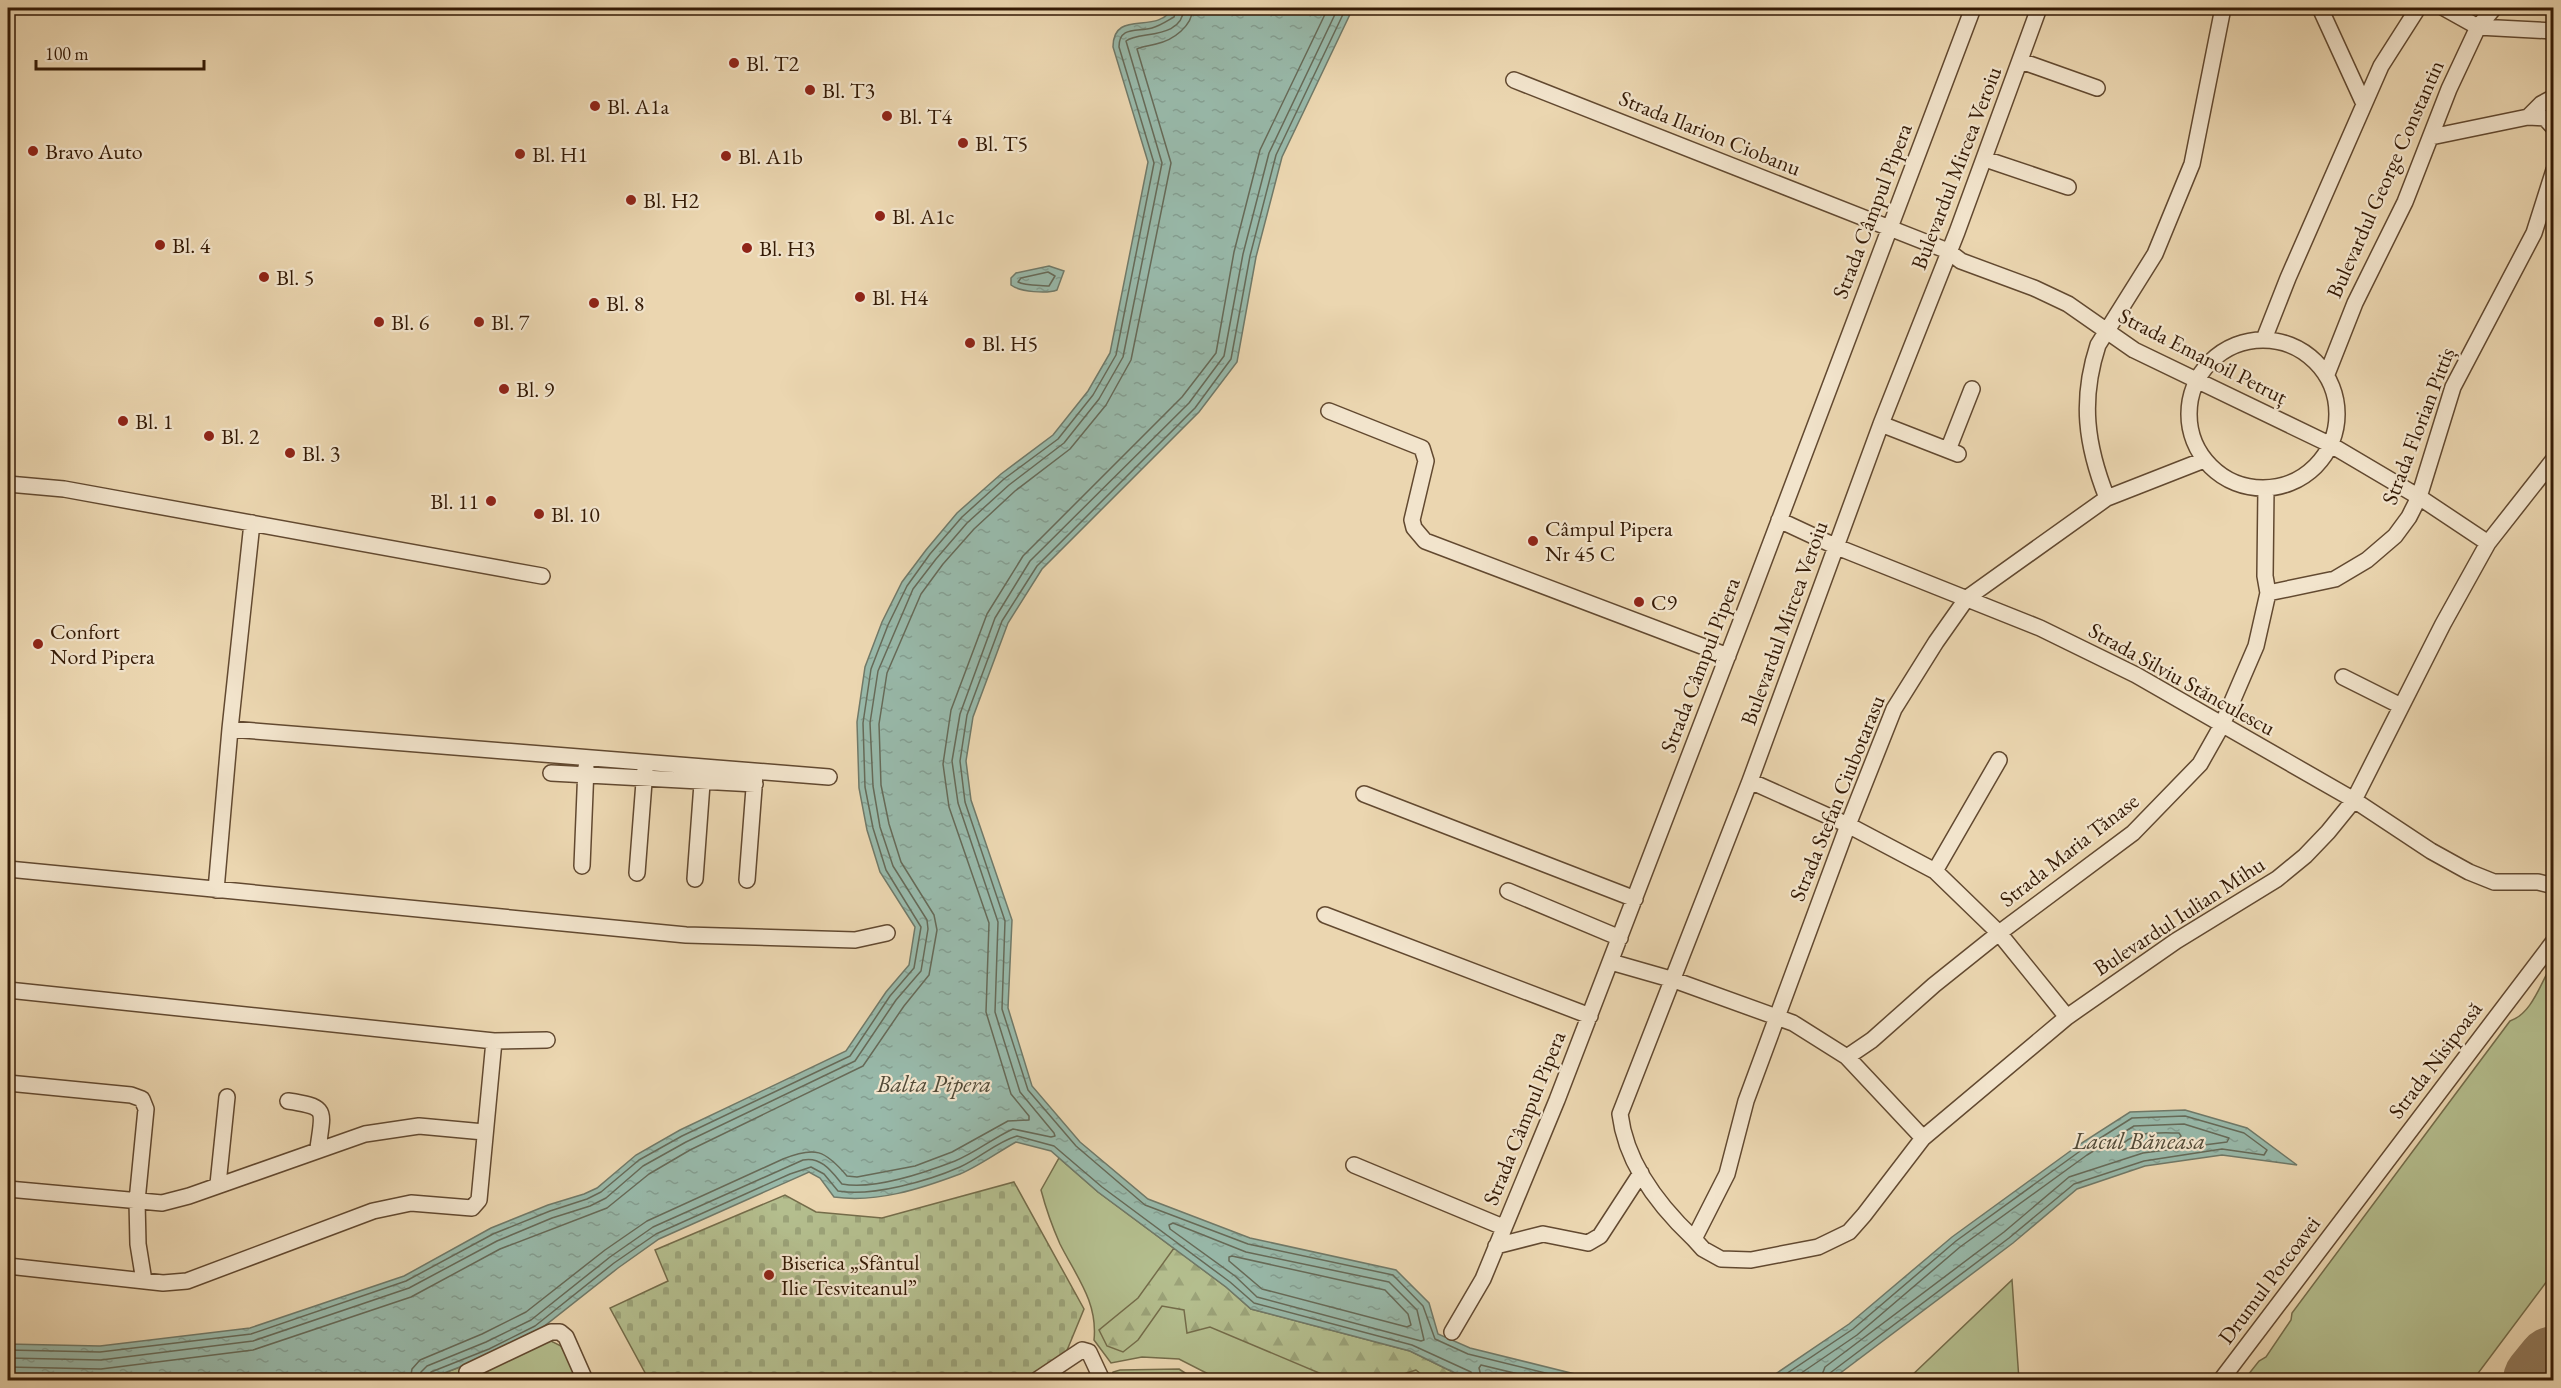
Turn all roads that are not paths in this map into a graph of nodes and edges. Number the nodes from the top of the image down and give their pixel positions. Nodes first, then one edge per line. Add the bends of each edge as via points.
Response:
1 (1973, 8) edge
2 (2039, 8) edge
3 (2223, 8) edge
4 (2320, 8) edge
5 (2418, 8) edge
6 (2444, 8) edge
7 (2494, 8) edge
8 (2478, 27) junction
9 (2553, 31) edge
10 (2021, 61) junction
11 (1514, 80) dead end
12 (2097, 88) dead end
13 (2553, 97) edge
14 (2364, 104) junction
15 (2528, 117) junction
16 (2553, 128) edge
17 (2430, 137) junction
18 (1985, 159) junction
19 (2553, 170) edge
20 (2068, 187) dead end
21 (1888, 229) junction
22 (1948, 251) junction
23 (2107, 332) junction
24 (2264, 339) junction
25 (2326, 374) junction
26 (2196, 381) junction
27 (1972, 389) dead end
28 (1329, 411) dead end
29 (1881, 424) junction
30 (2331, 445) junction
31 (2204, 459) junction
32 (2553, 459) edge
33 (8, 484) edge
34 (2266, 488) junction
35 (2419, 497) junction
36 (2107, 498) junction
37 (1779, 520) junction
38 (252, 523) junction
39 (2488, 543) junction
40 (1837, 548) junction
41 (542, 576) dead end
42 (2268, 594) junction
43 (1967, 598) junction
44 (1728, 656) junction
45 (2343, 677) dead end
46 (2401, 706) junction
47 (2222, 725) junction
48 (230, 729) junction
49 (587, 758) junction
50 (1999, 760) dead end
51 (645, 771) junction
52 (551, 773) dead end
53 (702, 774) junction
54 (586, 775) junction
55 (829, 777) dead end
56 (755, 778) junction
57 (1750, 781) junction
58 (1364, 794) dead end
59 (2354, 800) junction
60 (1848, 825) junction
61 (582, 866) dead end
62 (8, 869) edge
63 (1935, 871) junction
64 (637, 873) dead end
65 (695, 879) dead end
66 (747, 880) dead end
67 (2553, 886) edge
68 (216, 890) junction
69 (1508, 891) dead end
70 (1635, 899) junction
71 (1325, 915) dead end
72 (887, 933) dead end
73 (1999, 933) junction
74 (1620, 938) junction
75 (2553, 942) edge
76 (1611, 962) junction
77 (1674, 980) junction
78 (8, 990) edge
79 (1590, 1016) junction
80 (1777, 1017) junction
81 (2067, 1017) junction
82 (548, 1040) dead end
83 (494, 1041) junction
84 (1847, 1058) junction
85 (8, 1083) edge
86 (227, 1097) dead end
87 (288, 1101) dead end
88 (484, 1132) junction
89 (1923, 1138) junction
90 (318, 1148) junction
91 (1354, 1165) dead end
92 (1641, 1173) junction
93 (218, 1184) junction
94 (8, 1189) edge
95 (136, 1201) junction
96 (2352, 1207) joint
97 (1503, 1227) junction
98 (1699, 1244) junction
99 (1496, 1246) junction
100 (8, 1266) edge
101 (144, 1281) junction
102 (1452, 1332) dead end
103 (467, 1372) dead end
104 (585, 1380) edge
105 (1037, 1380) edge
106 (1102, 1380) edge
107 (2222, 1380) edge

1 - 21 street, Strada Câmpul Pipera
2 - 10 street, Bulevardul Mircea Veroiu
3 - 23 street via 2192,164 2155,254
4 - 14 street
5 - 14 street, Bulevardul George Constantin via 2381,66
6 - 8 street
7 - 8 street, Bulevardul George Constantin
8 - 9 street
8 - 17 street, Bulevardul George Constantin
10 - 12 street
10 - 18 street, Bulevardul Mircea Veroiu
11 - 21 street, Strada Ilarion Ciobanu
13 - 15 street
14 - 24 street, Bulevardul George Constantin
15 - 16 street via 2545,118
15 - 17 street
17 - 25 street, Bulevardul George Constantin via 2405,202 2355,303
18 - 20 street
18 - 22 street, Bulevardul Mircea Veroiu
19 - 35 street, Strada Florian Pittiș via 2534,233 2453,387
21 - 22 street, Strada Emanoil Petruț
21 - 37 street, Strada Câmpul Pipera
22 - 23 street, Strada Emanoil Petruț via 1961,261 2068,304
22 - 29 street, Bulevardul Mircea Veroiu
23 - 26 street, Strada Emanoil Petruț
23 - 36 street via 2094,358 2086,424 2091,453
24 - 25 street via 2288,343 2310,355
24 - 26 street via 2224,350
25 - 30 street via 2337,401 2337,424
26 - 30 street, Strada Emanoil Petruț
26 - 31 street via 2189,421 2194,442
27 - 29 street via 1953,452
28 - 44 street via 1422,448 1426,461 1412,520 1425,541
29 - 40 street, Bulevardul Mircea Veroiu
30 - 34 street via 2305,476
30 - 35 street, Strada Emanoil Petruț
31 - 34 street via 2232,481
31 - 36 street, Strada Stefan Ciubotarasu
32 - 39 street, Bulevardul Iulian Mihu
33 - 38 street via 64,489
34 - 42 street, Strada Maria Tănase
35 - 39 street, Strada Emanoil Petruț
35 - 42 street, Strada Florian Pittiș via 2395,536 2367,560 2335,579
36 - 43 street, Strada Stefan Ciubotarasu
37 - 40 street, Strada Silviu Stănculescu
37 - 44 street, Strada Câmpul Pipera
38 - 41 street
38 - 48 street
39 - 46 street, Bulevardul Iulian Mihu
40 - 43 street, Strada Silviu Stănculescu
40 - 57 street, Bulevardul Mircea Veroiu
42 - 47 street, Strada Maria Tănase via 2256,646
43 - 47 street, Strada Silviu Stănculescu via 2136,675
43 - 60 street, Strada Stefan Ciubotarasu via 1894,709
44 - 70 street, Strada Câmpul Pipera
45 - 46 street
46 - 59 street, Bulevardul Iulian Mihu
47 - 59 street, Strada Silviu Stănculescu
47 - 73 street, Strada Maria Tănase via 2200,764 2133,833
48 - 49 street
48 - 68 street
49 - 51 street
49 - 54 street
50 - 63 street
51 - 53 street
51 - 54 street
51 - 64 street
52 - 54 street
53 - 56 street
53 - 65 street
54 - 61 street
55 - 56 street
56 - 66 street
57 - 60 street
57 - 77 street, Bulevardul Mircea Veroiu
58 - 70 street
59 - 67 street, Strada Silviu Stănculescu via 2469,872 2494,882
59 - 81 street, Bulevardul Iulian Mihu via 2328,832 2277,879 2176,940
60 - 63 street
60 - 80 street, Strada Stefan Ciubotarasu
62 - 68 street
63 - 73 street
68 - 72 street via 686,935 855,940
69 - 74 street
70 - 74 street, Strada Câmpul Pipera
71 - 79 street
73 - 81 street
73 - 84 street, Strada Maria Tănase
74 - 76 street, Strada Câmpul Pipera
75 - 96 street, Strada Nisipoasă
76 - 77 street
76 - 79 street, Strada Câmpul Pipera
77 - 80 street
77 - 92 street, Bulevardul Mircea Veroiu via 1620,1114
78 - 83 street
79 - 97 street, Strada Câmpul Pipera
80 - 84 street
80 - 98 street, Strada Stefan Ciubotarasu via 1746,1101 1727,1174
81 - 89 street, Bulevardul Iulian Mihu
82 - 83 street
83 - 88 street
84 - 89 street
85 - 95 street via 142,1099 147,1109
86 - 93 street
87 - 90 street via 319,1109 322,1115
88 - 90 street via 418,1126 365,1134
88 - 101 street via 479,1200 472,1208 411,1203 392,1206 187,1281
89 - 98 street, Bulevardul Iulian Mihu via 1849,1232 1828,1242 1808,1250 1750,1260 1721,1259
90 - 93 street
91 - 97 street
92 - 98 street, Bulevardul Mircea Veroiu via 1668,1214
92 - 99 street via 1593,1241 1543,1234
93 - 95 street via 162,1203
94 - 95 street
95 - 101 street
96 - 107 street, Drumul Potcoavei
97 - 99 street, Strada Câmpul Pipera
99 - 102 street, Strada Câmpul Pipera via 1483,1279
100 - 101 street
103 - 104 street via 551,1332 560,1332 566,1337
105 - 106 street via 1085,1350

